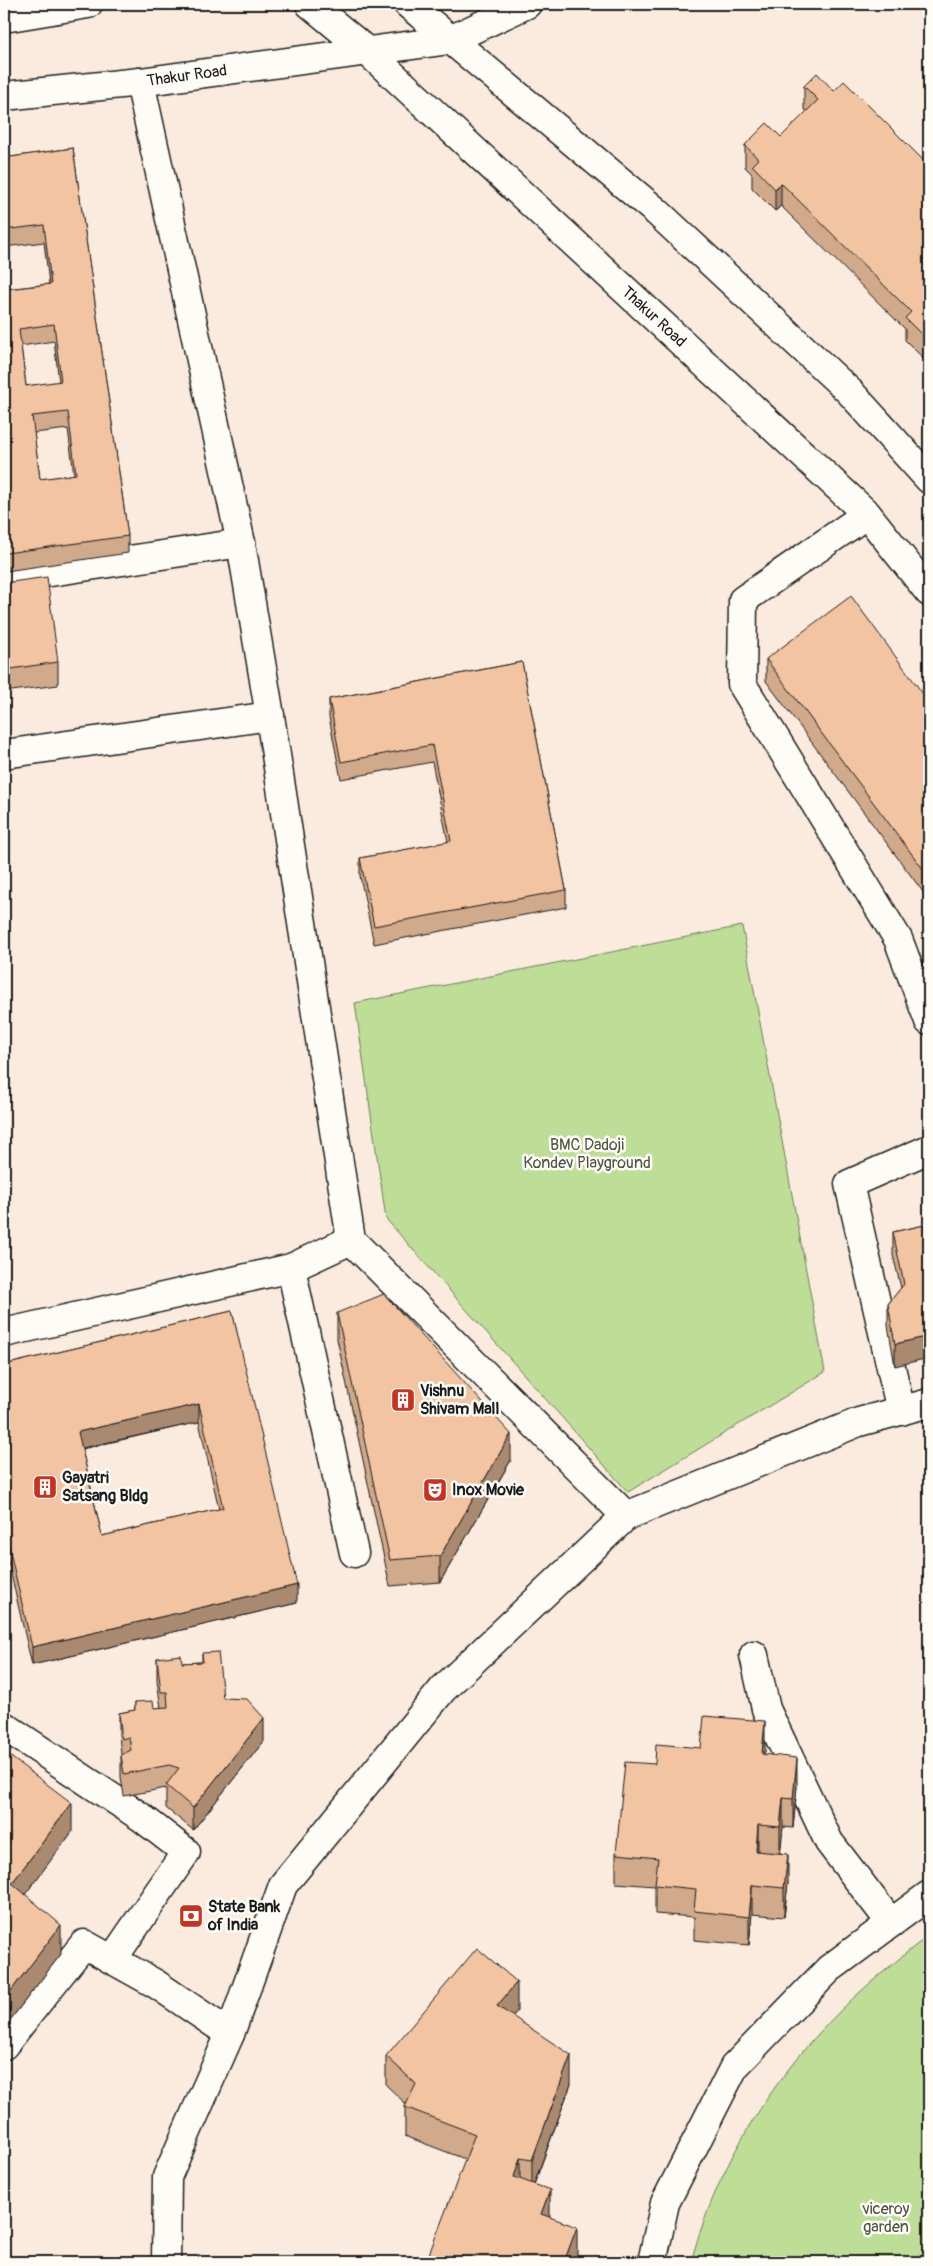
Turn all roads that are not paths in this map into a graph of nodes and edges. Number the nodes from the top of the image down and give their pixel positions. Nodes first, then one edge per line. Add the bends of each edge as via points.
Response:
1 (88, 4) edge
2 (310, 4) edge
3 (408, 4) edge
4 (526, 4) edge
5 (534, 4) edge
6 (4, 18) edge
7 (450, 40) junction
8 (368, 52) junction
9 (140, 82) junction
10 (4, 96) edge
11 (929, 479) edge
12 (867, 514) junction
13 (241, 543) junction
14 (4, 579) edge
15 (929, 592) edge
16 (270, 716) junction
17 (4, 754) edge
18 (929, 1021) edge
19 (929, 1149) edge
20 (351, 1240) junction
21 (291, 1268) junction
22 (4, 1333) edge
23 (929, 1403) edge
24 (901, 1411) junction
25 (626, 1516) junction
26 (354, 1553) dead end
27 (754, 1655) dead end
28 (4, 1726) edge
29 (929, 1895) edge
30 (891, 1923) junction
31 (112, 1960) junction
32 (230, 2034) junction
33 (4, 2045) edge
34 (166, 2262) edge
35 (652, 2262) edge

1 - 6 street
2 - 8 street, Thakur Road
3 - 7 street
4 - 5 street
4 - 7 street
7 - 8 street
7 - 11 street via 657,212 850,392
8 - 9 street, Thakur Road
8 - 12 street, Thakur Road
9 - 10 street, Thakur Road
9 - 13 street
12 - 15 street, Thakur Road
12 - 18 street via 744,600 742,684 898,939
13 - 14 street
13 - 16 street
16 - 17 street
16 - 20 street
19 - 24 street via 848,1184
20 - 21 street
20 - 25 street
21 - 22 street
21 - 26 street
23 - 24 street
24 - 25 street via 859,1422
25 - 32 street via 443,1689 284,1884
27 - 30 street via 766,1708 829,1842
28 - 31 street via 141,1817 186,1852
29 - 30 street
30 - 35 street via 829,1969 734,2067 665,2203
31 - 32 street via 156,1984
31 - 33 street via 84,1944
32 - 34 street via 167,2177

